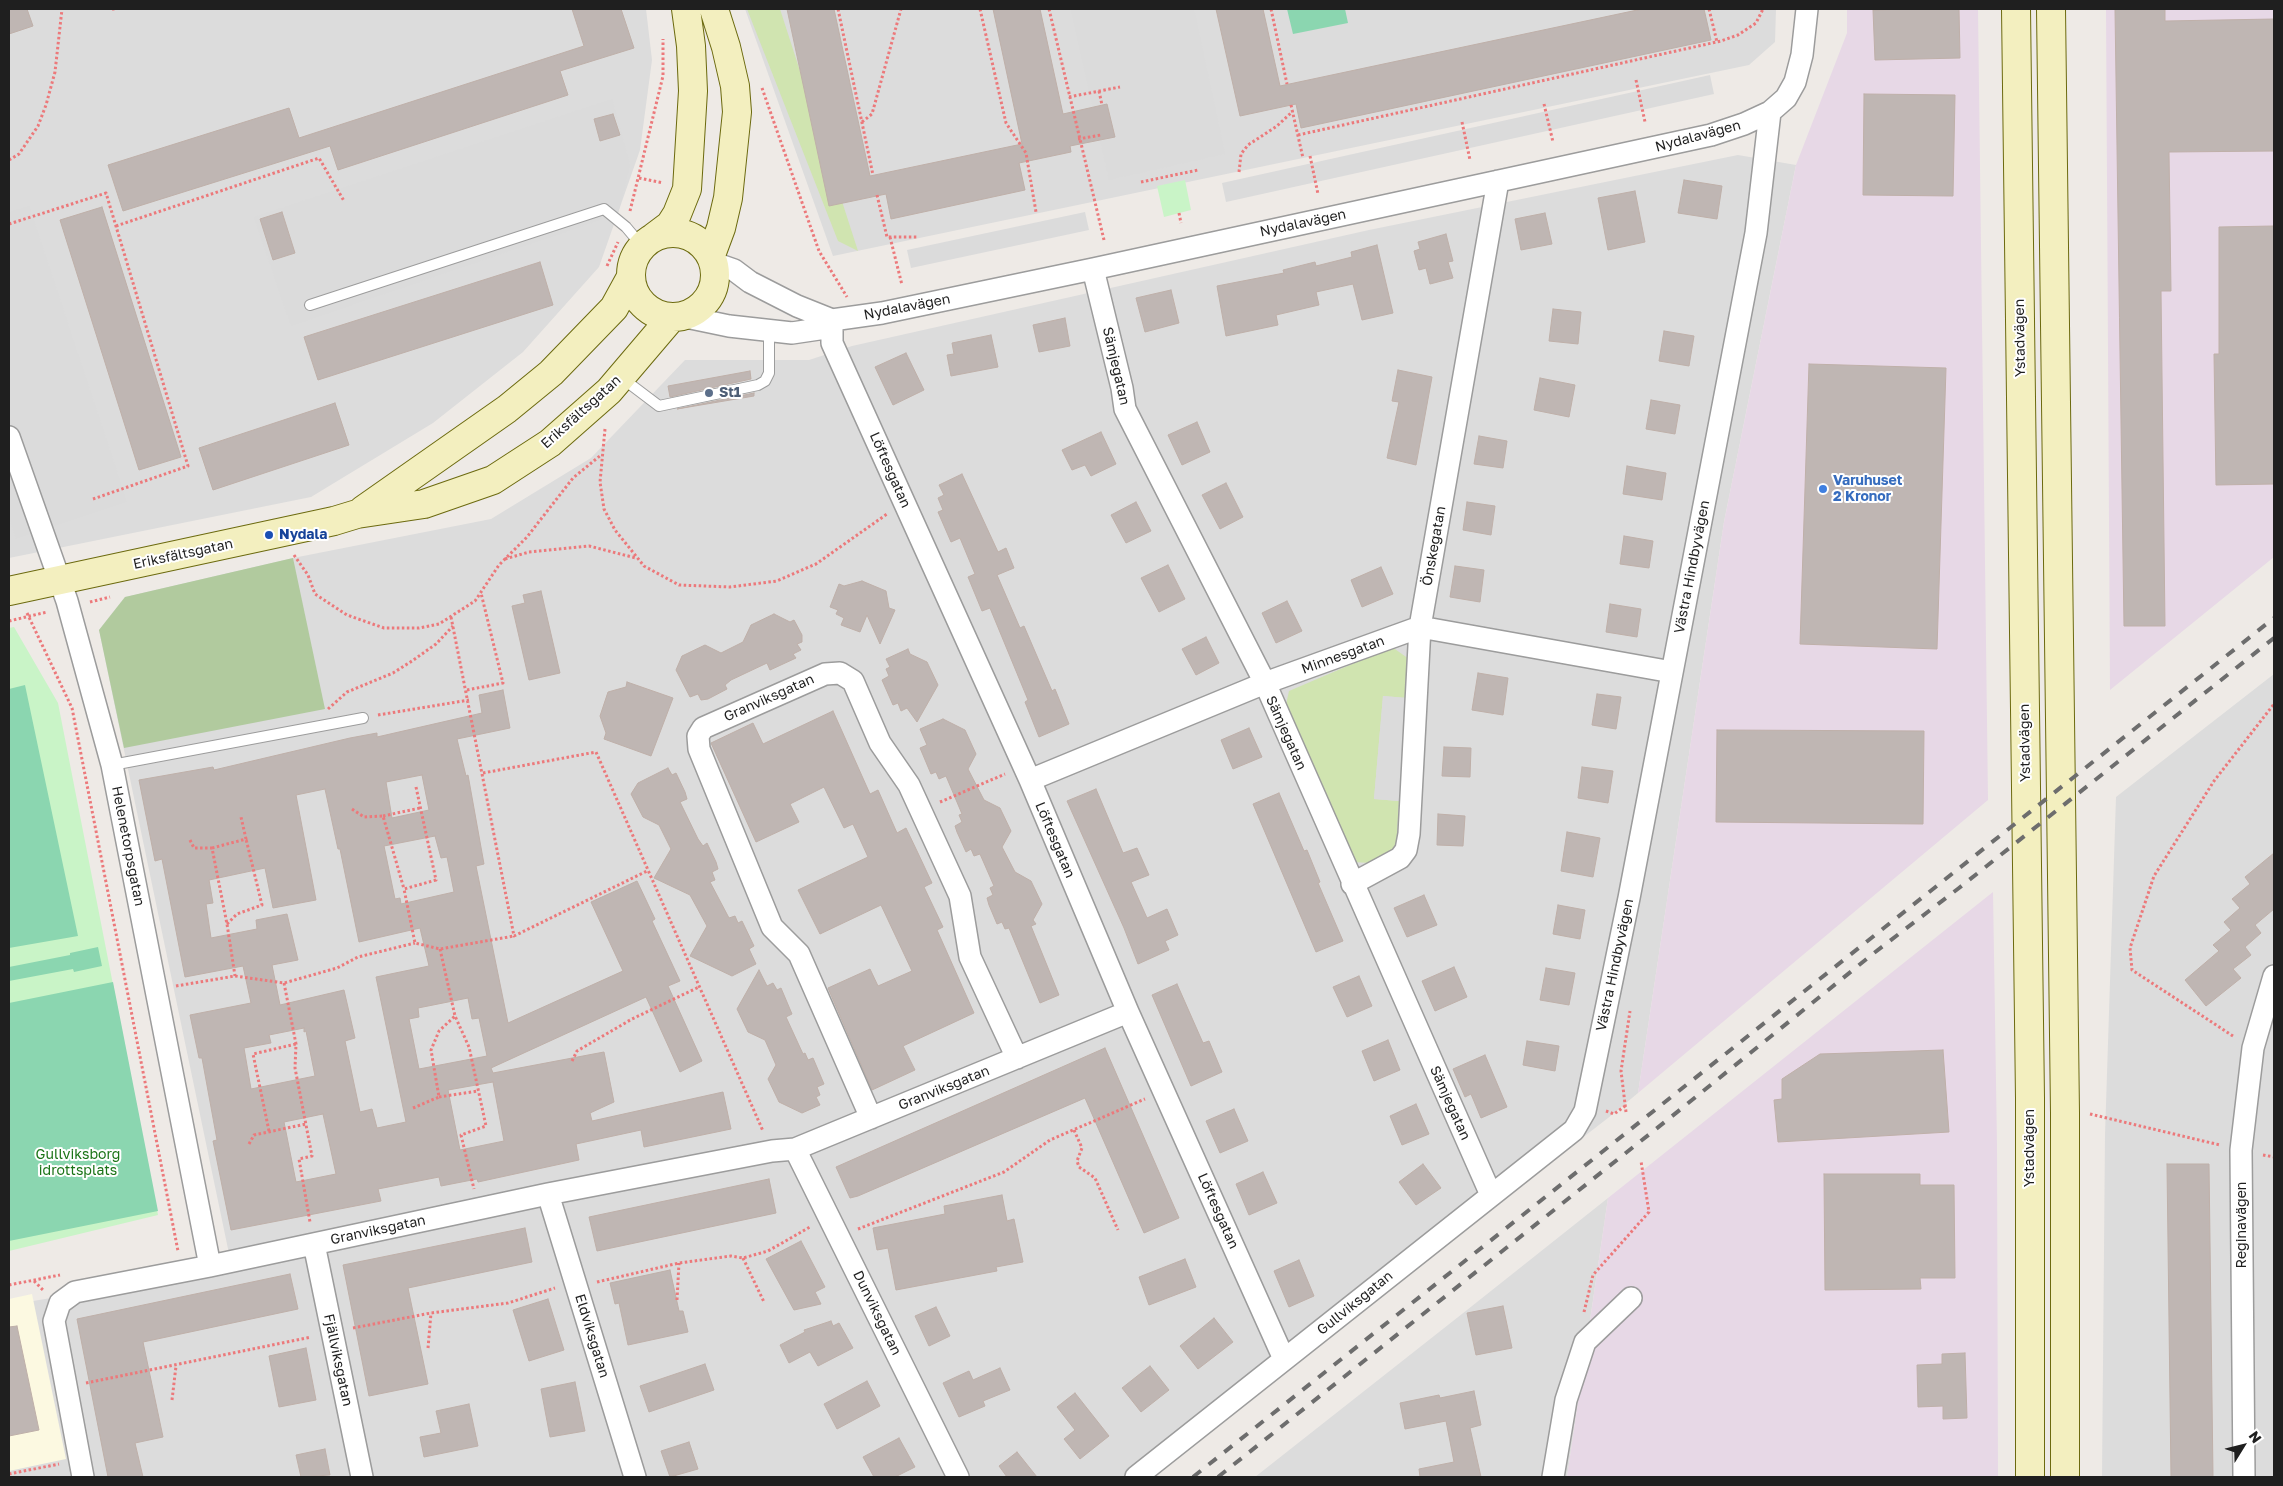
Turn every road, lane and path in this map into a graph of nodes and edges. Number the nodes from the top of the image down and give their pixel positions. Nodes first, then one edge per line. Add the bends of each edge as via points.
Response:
1 (62, 9) edge
2 (686, 9) edge
3 (714, 9) edge
4 (838, 9) edge
5 (902, 9) edge
6 (980, 9) edge
7 (1049, 9) edge
8 (1271, 9) edge
9 (1709, 9) edge
10 (1764, 9) edge
11 (1807, 9) edge
12 (2016, 9) edge
13 (2051, 9) edge
14 (1717, 42) junction
15 (1636, 80) dead end
16 (760, 83) dead end
17 (1287, 84) dead end
18 (1120, 87) dead end
19 (1099, 91) junction
20 (1069, 97) junction
21 (1544, 104) dead end
22 (1102, 105) dead end
23 (1291, 105) dead end
24 (1293, 111) junction
25 (1770, 112) junction
26 (862, 122) junction
27 (1462, 122) dead end
28 (1645, 122) dead end
29 (1101, 135) dead end
30 (1298, 135) junction
31 (1078, 139) junction
32 (1553, 142) dead end
33 (1310, 156) dead end
34 (1303, 158) dead end
35 (9, 160) edge
36 (1470, 160) dead end
37 (1198, 170) dead end
38 (1239, 172) dead end
39 (873, 176) dead end
40 (1141, 182) dead end
41 (1498, 182) junction
42 (1318, 194) dead end
43 (878, 195) dead end
44 (344, 201) dead end
45 (1036, 212) dead end
46 (1180, 213) dead end
47 (1181, 223) dead end
48 (9, 224) edge
49 (116, 226) junction
50 (890, 237) junction
51 (918, 237) dead end
52 (1104, 240) dead end
53 (648, 241) junction
54 (712, 259) junction
55 (1093, 269) junction
56 (631, 278) junction
57 (902, 285) dead end
58 (310, 305) dead end
59 (882, 313) junction
60 (676, 317) junction
61 (832, 320) junction
62 (773, 331) junction
63 (621, 377) junction
64 (605, 426) dead end
65 (9, 437) edge
66 (601, 455) junction
67 (93, 499) dead end
68 (904, 500) junction
69 (357, 514) junction
70 (301, 551) dead end
71 (504, 559) junction
72 (637, 559) junction
73 (60, 580) junction
74 (13, 590) edge
75 (481, 592) junction
76 (451, 617) junction
77 (453, 626) junction
78 (1420, 627) junction
79 (1672, 672) junction
80 (1265, 684) junction
81 (467, 690) junction
82 (469, 700) junction
83 (2274, 704) edge
84 (363, 718) joint
85 (317, 726) junction
86 (112, 765) junction
87 (483, 773) junction
88 (1026, 773) junction
89 (416, 787) dead end
90 (420, 808) junction
91 (352, 809) dead end
92 (921, 810) junction
93 (383, 816) junction
94 (241, 817) dead end
95 (246, 839) junction
96 (190, 840) dead end
97 (212, 848) junction
98 (647, 871) junction
99 (1352, 884) junction
100 (404, 889) junction
101 (227, 924) junction
102 (514, 936) junction
103 (415, 943) junction
104 (440, 949) junction
105 (235, 976) junction
106 (2274, 976) edge
107 (284, 982) junction
108 (699, 987) junction
109 (156, 990) junction
110 (1128, 1012) junction
111 (455, 1016) junction
112 (296, 1044) junction
113 (2253, 1048) junction
114 (1017, 1058) junction
115 (572, 1060) dead end
116 (478, 1091) junction
117 (1164, 1091) junction
118 (439, 1097) junction
119 (1625, 1106) dead end
120 (413, 1108) dead end
121 (2065, 1113) junction
122 (1614, 1114) dead end
123 (871, 1118) junction
124 (306, 1124) junction
125 (1074, 1130) junction
126 (1574, 1130) joint
127 (270, 1131) junction
128 (250, 1144) dead end
129 (795, 1149) junction
130 (2242, 1150) junction
131 (772, 1151) junction
132 (2274, 1157) edge
133 (1641, 1161) dead end
134 (548, 1194) junction
135 (1491, 1195) junction
136 (478, 1209) junction
137 (828, 1214) junction
138 (1118, 1230) dead end
139 (839, 1237) junction
140 (314, 1244) junction
141 (178, 1251) dead end
142 (743, 1258) junction
143 (679, 1262) junction
144 (210, 1266) junction
145 (576, 1286) junction
146 (1631, 1298) dead end
147 (677, 1300) dead end
148 (764, 1302) dead end
149 (431, 1313) dead end
150 (1585, 1342) junction
151 (428, 1348) dead end
152 (1284, 1359) junction
153 (176, 1366) dead end
154 (172, 1400) dead end
155 (81, 1468) edge
156 (9, 1474) edge
157 (362, 1477) edge
158 (635, 1477) edge
159 (958, 1477) edge
160 (1136, 1477) edge
161 (1553, 1477) edge
162 (2030, 1477) edge
163 (2065, 1477) edge
164 (2244, 1477) edge

1 - 35 path via 55,72 46,105 38,126 19,154
2 - 53 main road via 693,92 687,189 678,214 670,225
3 - 54 main road via 735,86 737,112 728,198
4 - 26 path
5 - 26 path via 872,114
6 - 45 path via 1006,123 1026,153
7 - 20 path
8 - 17 path
9 - 14 path
10 - 14 path via 1756,23 1738,35
11 - 25 street via 1802,55 1795,82 1786,98
12 - 162 main road, Ystadvägen via 2030,1098
13 - 121 main road
14 - 30 path
15 - 28 path
16 - 59 path via 819,251 851,304
18 - 19 path
19 - 20 path
19 - 22 path
20 - 31 path
21 - 32 path
23 - 24 path
24 - 30 path
24 - 38 path via 1248,145 1242,154
25 - 41 street, Nydalavägen via 1712,135
25 - 79 street, Västra Hindbyvägen via 1756,233
26 - 39 path
27 - 36 path
29 - 31 path
30 - 34 path
31 - 52 path
33 - 42 path
37 - 40 path
41 - 55 street, Nydalavägen
41 - 78 street, Önskegatan
43 - 50 path via 887,237
44 - 49 path via 319,158
46 - 47 path
48 - 49 path via 106,193
49 - 67 path via 188,466
50 - 51 path
50 - 57 path
53 - 54 main road via 664,233 686,234 696,239
53 - 56 main road via 633,260
53 - 58 lane via 604,209
54 - 60 main road via 715,277 709,296 694,312
54 - 61 street, Nydalavägen via 797,306
55 - 59 street, Nydalavägen
55 - 80 street, Sämjegatan via 1125,409
56 - 60 main road via 644,305 656,314
56 - 69 main road, Eriksfältsgatan via 614,308 551,374
59 - 61 street, Nydalavägen
60 - 62 street, Nydalavägen
60 - 63 main road, Eriksfältsgatan
61 - 62 street, Nydalavägen via 819,329 792,333
61 - 68 street, Löftesgatan via 832,343
62 - 63 lane via 769,340 769,373 758,386 659,406
63 - 69 main road, Eriksfältsgatan via 550,443 493,480 424,504
64 - 66 path
65 - 73 street, Helenetorpsgatan
66 - 71 path via 573,478 527,537
66 - 72 path via 604,509
68 - 72 path via 816,564 777,581 730,587 680,585
68 - 88 street, Löftesgatan
69 - 73 main road, Eriksfältsgatan
70 - 76 path via 292,553 308,575 316,594 347,615 384,628 400,629 440,624
71 - 72 path via 530,552 589,546
71 - 75 path
73 - 74 main road, Eriksfältsgatan
73 - 86 street, Helenetorpsgatan
74 - 141 path via 72,708
75 - 76 path via 476,601
75 - 81 path via 504,683
76 - 77 path
77 - 81 path
77 - 85 path via 412,662 347,692 330,705
78 - 79 street
78 - 80 street, Minnesgatan
78 - 99 street, Önskegatan via 1412,811 1406,850 1400,858
79 - 126 street, Västra Hindbyvägen via 1585,1111
80 - 88 street, Minnesgatan
80 - 99 street, Sämjegatan
81 - 82 path
82 - 84 path
82 - 87 path
83 - 113 path via 2214,781 2154,876 2130,948 2132,970
84 - 85 lane
85 - 86 lane
86 - 109 street, Helenetorpsgatan
87 - 98 path via 596,752
87 - 102 path
88 - 92 path
88 - 110 street, Löftesgatan
89 - 90 path
90 - 93 path
90 - 100 path via 436,880
91 - 93 path via 364,817
92 - 114 street, Granviksgatan via 960,896 970,957
92 - 123 street, Granviksgatan via 909,785 880,743 853,681 840,673 825,674 703,728 698,736 699,749 772,927 799,954
93 - 100 path
94 - 95 path
95 - 97 path
95 - 101 path via 262,904 236,914
96 - 97 path via 194,848
97 - 101 path
98 - 102 path
98 - 108 path
99 - 135 street, Sämjegatan
100 - 103 path
101 - 105 path
102 - 104 path
103 - 104 path
103 - 107 path via 358,957 337,968
104 - 111 path
105 - 107 path
105 - 109 path
106 - 113 street, Reginavägen
107 - 112 path
108 - 115 path via 577,1051
108 - 131 path
109 - 144 street, Helenetorpsgatan
110 - 114 street, Granviksgatan
110 - 117 street, Löftesgatan
111 - 116 path via 469,1047
111 - 118 path via 439,1030 431,1050
112 - 124 path via 295,1068
112 - 127 path via 252,1054
113 - 130 street, Reginavägen
114 - 123 street, Granviksgatan
116 - 118 path
116 - 136 path via 486,1126 462,1135
117 - 125 path
117 - 152 street, Löftesgatan
118 - 120 path
119 - 122 path
121 - 130 path via 2098,1114
121 - 163 main road
123 - 129 street, Granviksgatan
124 - 127 path
124 - 140 path via 312,1156 299,1159
125 - 138 path via 1082,1148 1077,1161 1079,1167 1095,1178
125 - 139 path via 1050,1140 1004,1172
126 - 135 street, Gullviksgatan
127 - 128 path via 254,1135
129 - 131 street, Granviksgatan
129 - 137 street, Dunviksgatan
130 - 132 path
130 - 164 street, Reginavägen
131 - 134 street, Granviksgatan
133 - 150 path via 1649,1212 1592,1275 1584,1314
134 - 136 street, Granviksgatan
134 - 145 street, Eldviksgatan
135 - 152 street, Gullviksgatan
136 - 140 street, Granviksgatan
137 - 139 street, Dunviksgatan
137 - 142 path via 768,1251
139 - 159 street, Dunviksgatan
140 - 144 street, Granviksgatan
140 - 157 street, Fjällviksgatan
142 - 143 path via 731,1256
142 - 148 path
143 - 145 path
143 - 147 path
144 - 155 street, Granviksgatan via 75,1292 60,1303 54,1321
145 - 158 street, Eldviksgatan
146 - 150 street
149 - 151 path
150 - 161 street via 1566,1400
152 - 160 street, Gullviksgatan
153 - 154 path
155 - 156 path

